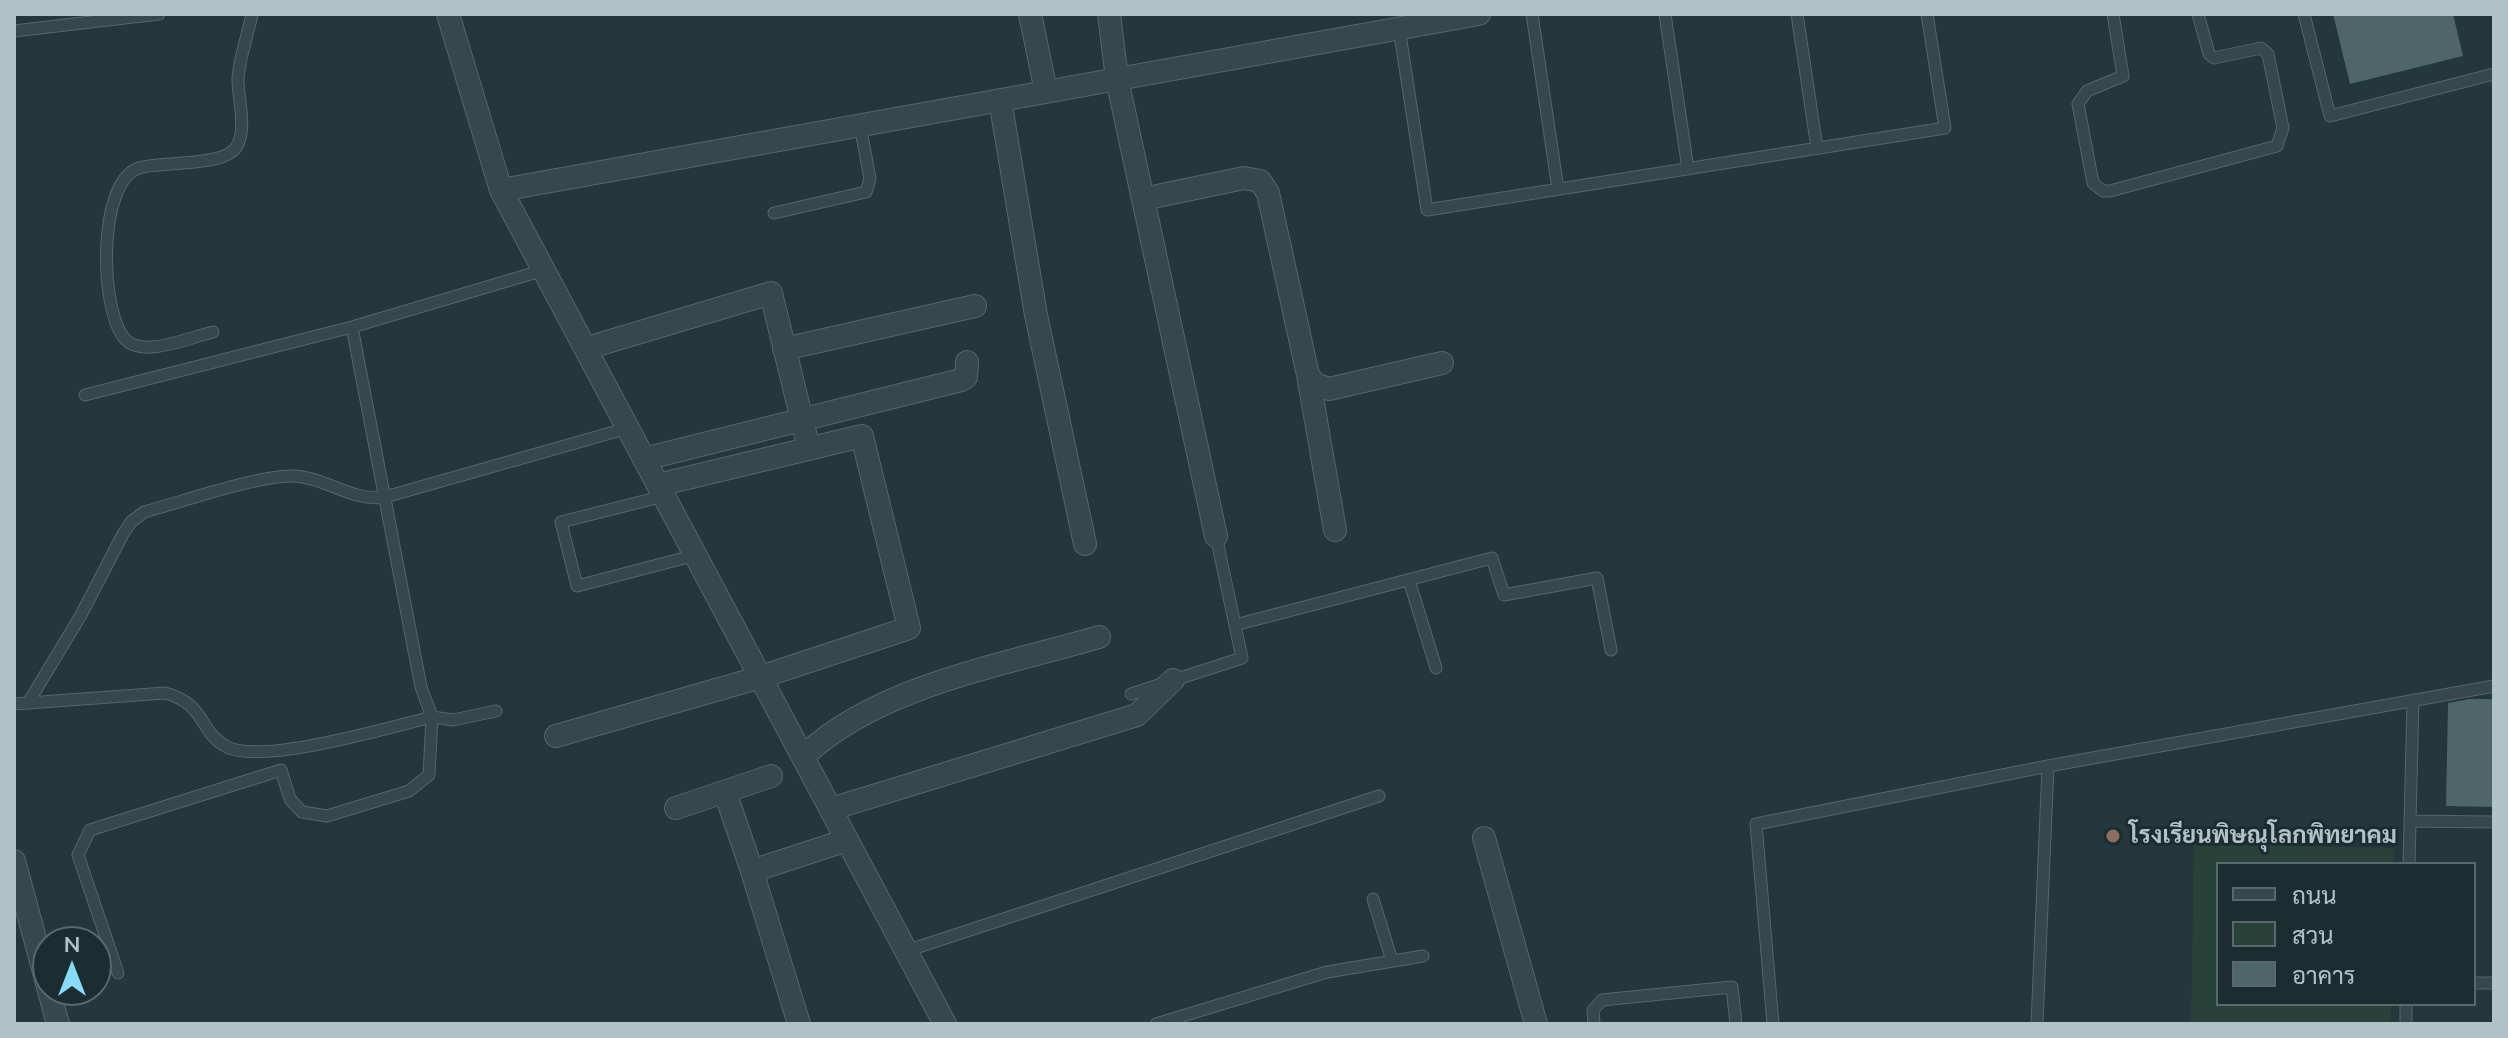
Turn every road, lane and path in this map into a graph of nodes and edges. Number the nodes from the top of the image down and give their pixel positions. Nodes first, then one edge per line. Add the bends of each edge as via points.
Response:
1 (159, 14) edge
2 (252, 14) edge
3 (448, 14) edge
4 (1030, 14) edge
5 (1109, 14) edge
6 (1479, 14) edge
7 (1532, 14) edge
8 (1665, 14) edge
9 (1797, 14) edge
10 (1927, 14) edge
11 (2113, 14) edge
12 (2198, 14) edge
13 (2304, 14) edge
14 (1392, 24) edge
15 (14, 31) edge
16 (2494, 74) edge
17 (1117, 79) junction
18 (1046, 91) junction
19 (1000, 100) junction
20 (860, 125) junction
21 (1817, 148) junction
22 (1688, 169) junction
23 (1558, 189) junction
24 (501, 190) junction
25 (1143, 199) junction
26 (774, 213) dead end
27 (544, 270) junction
28 (975, 306) dead end
29 (352, 327) junction
30 (213, 332) dead end
31 (587, 348) junction
32 (784, 349) junction
33 (967, 362) dead end
34 (1442, 363) dead end
35 (1308, 375) junction
36 (85, 395) dead end
37 (802, 420) junction
38 (628, 428) junction
39 (809, 449) junction
40 (644, 459) junction
41 (661, 491) junction
42 (385, 497) junction
43 (1335, 530) dead end
44 (1216, 536) joint
45 (1085, 544) dead end
46 (696, 555) junction
47 (1409, 580) junction
48 (1235, 625) junction
49 (1099, 637) dead end
50 (1611, 650) dead end
51 (1436, 668) dead end
52 (761, 677) junction
53 (1173, 680) junction
54 (2494, 686) edge
55 (1131, 694) dead end
56 (2413, 700) junction
57 (28, 703) junction
58 (14, 704) edge
59 (496, 711) dead end
60 (432, 717) junction
61 (556, 736) dead end
62 (805, 755) junction
63 (2048, 766) junction
64 (771, 776) dead end
65 (725, 792) junction
66 (1379, 796) dead end
67 (676, 808) dead end
68 (831, 809) junction
69 (2410, 821) junction
70 (2494, 822) edge
71 (1484, 838) dead end
72 (847, 840) junction
73 (14, 861) edge
74 (2409, 862) edge
75 (752, 871) junction
76 (1373, 899) dead end
77 (906, 951) junction
78 (1423, 956) dead end
79 (1392, 961) junction
80 (118, 973) dead end
81 (58, 1024) edge
82 (799, 1024) edge
83 (945, 1024) edge
84 (1156, 1024) edge
85 (1536, 1024) edge
86 (1594, 1024) edge
87 (1736, 1024) edge
88 (1773, 1024) edge
89 (2037, 1024) edge

1 - 15 lane
2 - 30 lane via 238,77 237,148 224,157 138,168 121,180 111,201 106,248 121,335 131,346 145,348
3 - 24 street
4 - 18 street
5 - 17 street
6 - 14 street
7 - 23 lane
8 - 22 lane
9 - 21 lane
10 - 21 lane via 1945,128
11 - 12 lane via 2123,76 2087,91 2078,104 2093,183 2103,191 2277,146 2283,128 2268,54 2261,48 2214,58
13 - 16 lane via 2330,116
14 - 17 street
14 - 23 lane via 1427,210
17 - 18 street
17 - 25 street
18 - 19 street
19 - 20 street
19 - 45 street via 1036,315
20 - 24 street
20 - 26 lane via 870,179 866,192
21 - 22 lane
22 - 23 lane
24 - 27 street
25 - 35 street via 1244,178 1260,181 1268,193
25 - 44 street
27 - 29 lane
27 - 31 street
28 - 32 street
29 - 36 lane
29 - 42 lane
31 - 32 street via 771,293
31 - 38 street
32 - 37 street
33 - 37 street via 961,380
34 - 35 street via 1329,389
35 - 43 street
37 - 39 street
37 - 40 street
38 - 40 street
38 - 42 lane
39 - 41 street
39 - 52 street via 862,436 909,628
40 - 41 street
41 - 46 street
41 - 46 lane via 561,522 577,586
42 - 57 lane via 350,494 309,477 279,476 144,512 123,534
42 - 60 lane via 421,687
44 - 48 lane
46 - 52 street
47 - 48 lane
47 - 50 lane via 1492,558 1504,595 1597,578
47 - 51 lane
48 - 53 lane via 1242,658
49 - 62 street via 905,696 854,718
52 - 61 street
52 - 62 street
53 - 55 lane
53 - 68 street via 1137,715
54 - 56 lane
56 - 63 lane
56 - 69 lane
57 - 58 lane
57 - 60 lane via 165,693 184,698 227,747 247,752 318,744
59 - 60 lane via 453,720
60 - 80 lane via 429,775 409,791 327,816 302,812 290,799 281,770 90,830 78,855
62 - 68 street
63 - 88 lane via 1756,824
63 - 89 lane
64 - 65 street
65 - 67 street
65 - 75 street
66 - 77 lane
68 - 72 street
69 - 70 lane
69 - 74 lane
71 - 85 street
72 - 75 street
72 - 77 street
73 - 81 street
75 - 82 street
76 - 79 lane
77 - 83 street
78 - 79 lane
79 - 84 lane via 1327,972
86 - 87 lane via 1593,1010 1602,1000 1732,987

